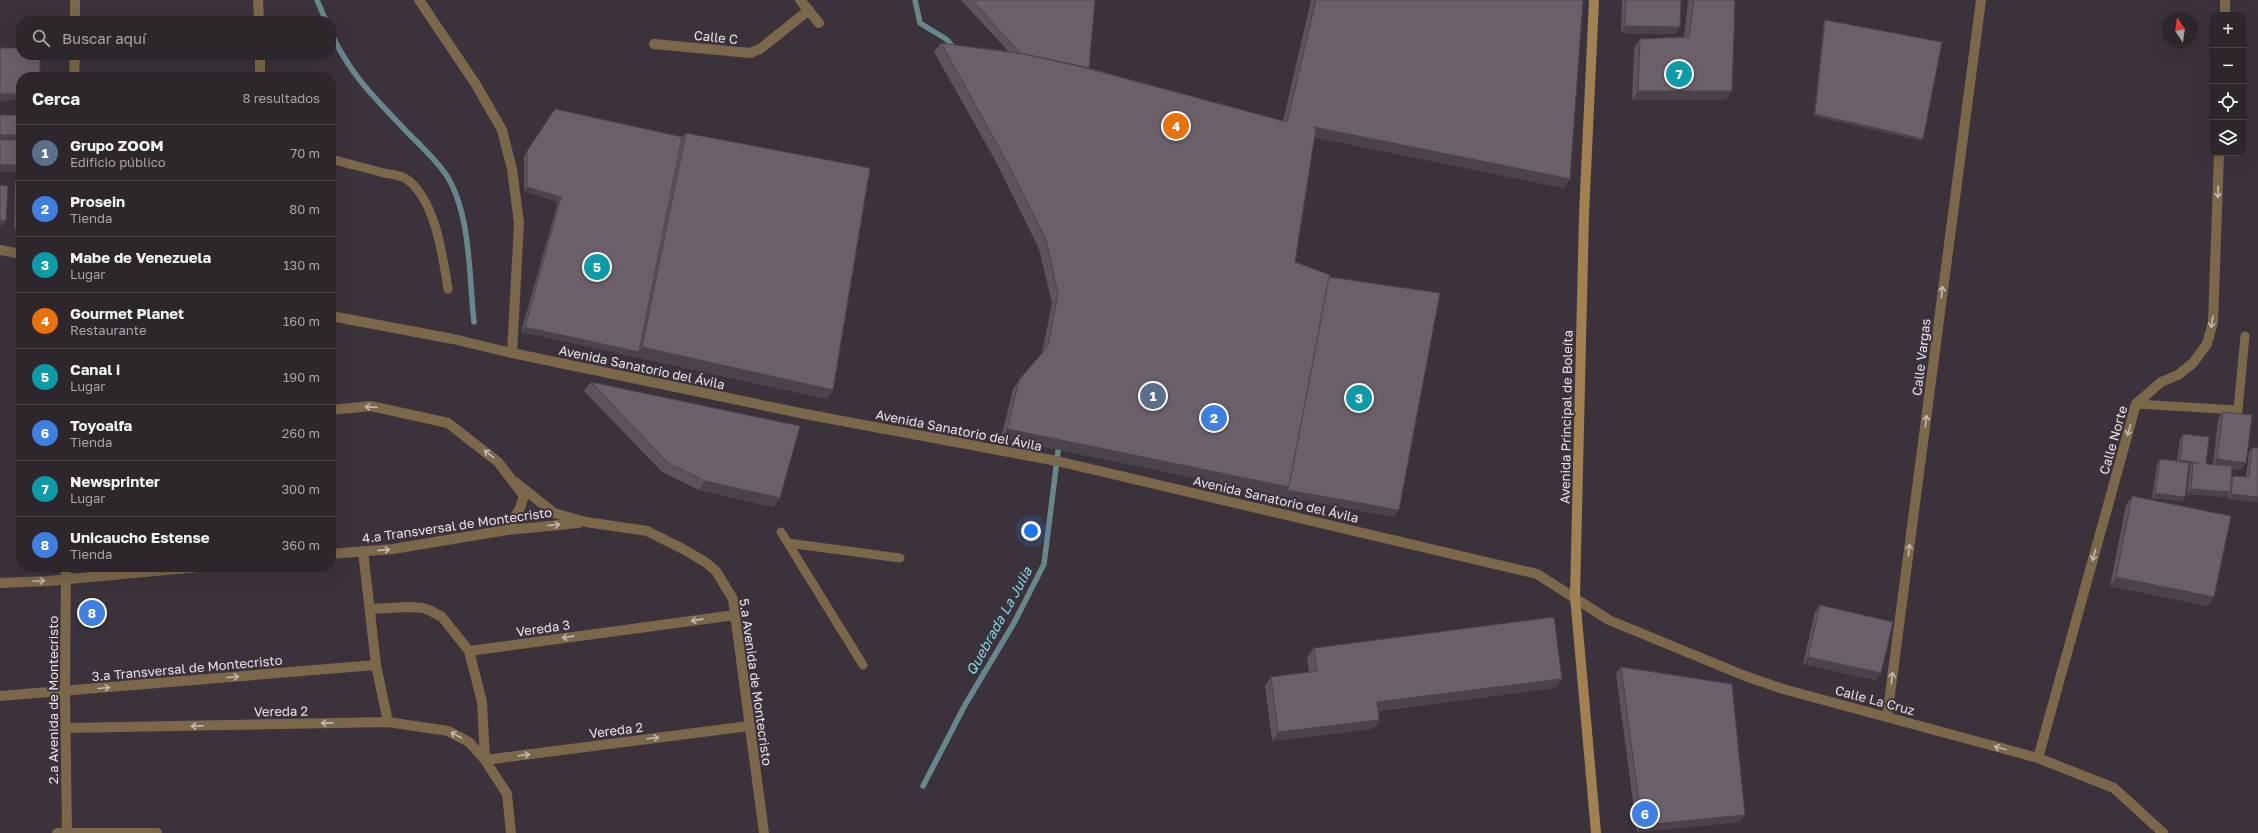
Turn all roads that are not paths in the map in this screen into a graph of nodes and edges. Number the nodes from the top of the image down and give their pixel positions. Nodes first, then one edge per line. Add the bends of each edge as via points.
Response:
1 (75, 0) edge
2 (258, 0) edge
3 (420, 0) edge
4 (800, 0) edge
5 (1594, 0) edge
6 (1981, 0) edge
7 (2225, 0) edge
8 (809, 10) junction
9 (2225, 12) edge
10 (75, 16) edge
11 (259, 16) edge
12 (819, 22) dead end
13 (654, 44) dead end
14 (74, 60) edge
15 (260, 60) edge
16 (74, 72) edge
17 (260, 72) edge
18 (2219, 156) edge
19 (336, 160) edge
20 (0, 250) edge
21 (16, 253) edge
22 (448, 289) dead end
23 (336, 317) edge
24 (2245, 336) dead end
25 (512, 353) junction
26 (2136, 404) junction
27 (336, 410) edge
28 (1023, 426) edge
29 (1027, 456) junction
30 (515, 482) junction
31 (586, 522) junction
32 (507, 530) junction
33 (781, 532) dead end
34 (788, 544) junction
35 (363, 551) junction
36 (336, 554) edge
37 (900, 558) dead end
38 (66, 572) edge
39 (148, 572) edge
40 (66, 580) junction
41 (0, 583) edge
42 (1575, 596) junction
43 (371, 609) junction
44 (735, 615) junction
45 (469, 651) junction
46 (376, 665) junction
47 (863, 665) dead end
48 (65, 692) junction
49 (0, 696) edge
50 (1887, 717) junction
51 (388, 722) junction
52 (749, 726) junction
53 (66, 728) junction
54 (2038, 758) junction
55 (485, 760) junction
56 (63, 833) edge
57 (157, 833) edge
58 (511, 833) edge
59 (764, 833) edge
60 (1596, 833) edge
61 (2163, 833) edge

1 - 10 street
2 - 11 street
3 - 25 street via 475,83 502,130 512,169 519,223
4 - 8 street
5 - 42 street, Avenida Principal de Boleíta via 1584,215
50 -> 6 street, Calle Vargas
7 - 9 street
8 - 12 street
8 - 13 street, Calle C via 760,49 750,53
14 - 16 street
15 - 17 street
18 -> 26 street, Calle Norte via 2213,322 2207,344 2193,363 2178,375 2161,382
19 - 22 lane via 404,178 416,188 426,203 433,222 442,253
20 - 21 street
23 - 25 street, Avenida Sanatorio del Ávila
24 - 26 lane via 2238,410
25 - 29 street, Avenida Sanatorio del Ávila
26 -> 54 street, Calle Norte
30 -> 27 street, 5.ª Avenida de Montecristo via 498,462 448,423 372,406
28 - 29 lane
29 - 42 street, Avenida Sanatorio del Ávila via 1537,574
30 - 31 street, 5.ª Avenida de Montecristo via 554,513
30 - 32 street, 5.ª Avenida de Montecristo via 524,496
32 -> 31 street, 4.ª Transversal de Montecristo
31 - 44 street, 5.ª Avenida de Montecristo via 647,531 705,562 724,582 733,600
35 -> 32 street, 4.ª Transversal de Montecristo via 393,549
33 - 34 lane
34 - 37 lane
34 - 47 lane
35 - 36 street, 4.ª Transversal de Montecristo
35 - 43 street
38 - 40 street, 2.ª Avenida de Montecristo
39 - 40 street
41 -> 40 street
40 - 48 street, 2.ª Avenida de Montecristo
42 - 50 street, Calle La Cruz via 1609,620 1745,676
42 - 60 street, Avenida Principal de Boleíta
43 - 45 street via 403,607 427,610 442,617
43 - 46 street
44 -> 45 street, Vereda 3
44 - 52 street, 5.ª Avenida de Montecristo
45 - 55 street, Vereda 2 via 482,702
48 -> 46 street, 3.ª Transversal de Montecristo
46 - 51 street
48 - 49 street, 3.ª Transversal de Montecristo
48 - 53 street, 2.ª Avenida de Montecristo
54 -> 50 street, Calle La Cruz
51 -> 53 street, Vereda 2
55 -> 51 street, Vereda 2 via 469,742 448,731
55 -> 52 street, Vereda 2
52 - 59 street, 5.ª Avenida de Montecristo
53 - 56 street, 2.ª Avenida de Montecristo
54 - 61 street, Calle La Cruz via 2114,788
55 - 58 street, Vereda 2 via 507,794
56 - 57 street

